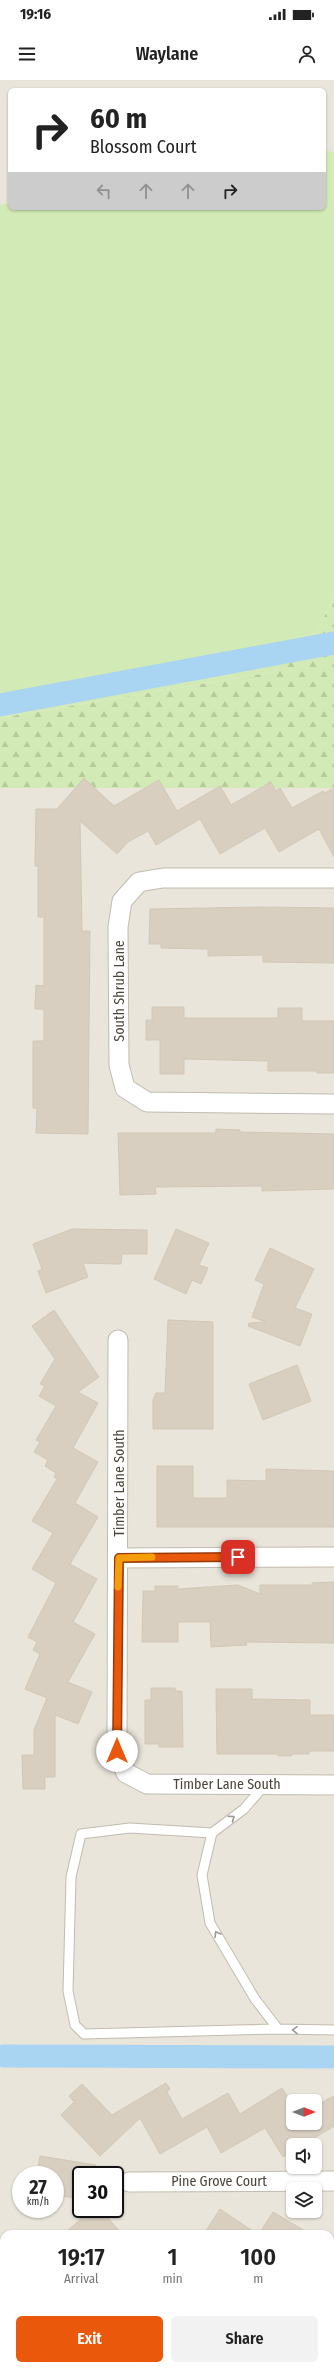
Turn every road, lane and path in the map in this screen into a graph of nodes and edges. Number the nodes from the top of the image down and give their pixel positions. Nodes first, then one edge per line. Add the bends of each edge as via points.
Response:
1 (334, 878) edge
2 (334, 1104) edge
3 (118, 1340) dead end
4 (334, 1557) edge
5 (119, 1558) junction
6 (266, 1784) junction
7 (334, 1784) edge
8 (212, 1833) junction
9 (278, 2029) junction
10 (334, 2030) edge
11 (334, 2181) edge
12 (129, 2182) dead end

1 - 2 street, South Shrub Lane via 163,878 139,882 122,901 118,927 119,1065 125,1088 147,1102
3 - 5 street, Timber Lane South
4 - 5 street
5 - 6 street, Timber Lane South via 117,1751 126,1773 147,1784
6 - 7 street, Timber Lane South
8 -> 6 lane via 244,1809
9 -> 8 lane via 256,1999 210,1922 202,1875
8 - 9 lane via 130,1828 81,1834 71,1877 68,1991 75,2025 84,2034
10 -> 9 lane
11 - 12 street, Pine Grove Court

